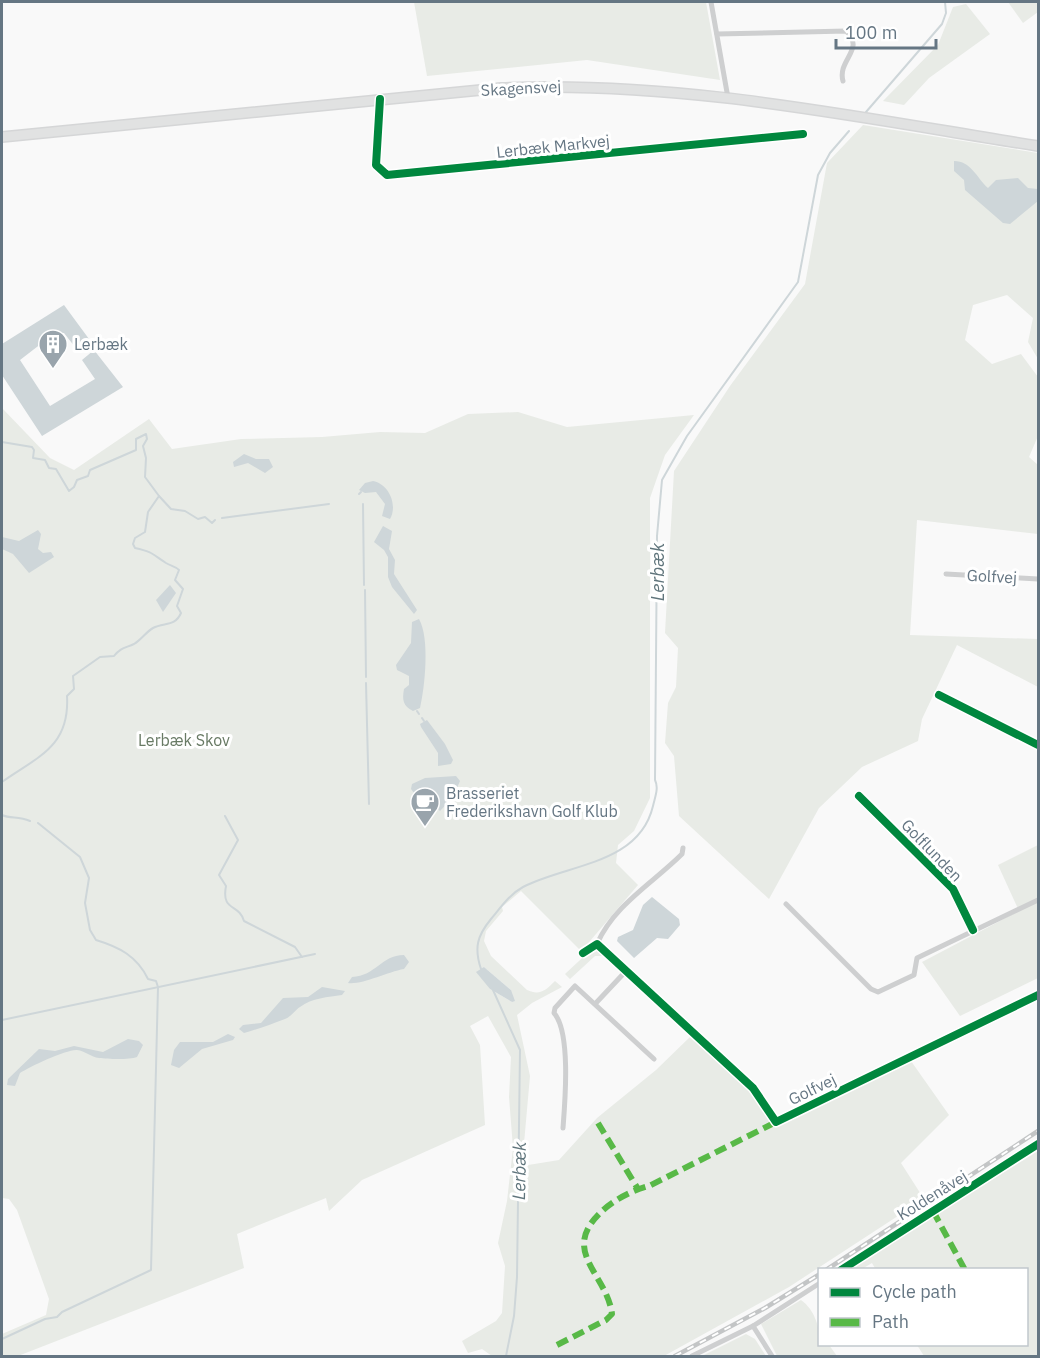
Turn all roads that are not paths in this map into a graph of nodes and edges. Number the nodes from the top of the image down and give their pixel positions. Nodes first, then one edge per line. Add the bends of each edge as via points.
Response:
1 (711, 2) edge
2 (717, 34) junction
3 (843, 81) dead end
4 (728, 98) junction
5 (380, 99) junction
6 (802, 134) dead end
7 (2, 137) edge
8 (1038, 146) edge
9 (946, 574) dead end
10 (1038, 579) edge
11 (939, 695) dead end
12 (1038, 745) edge
13 (860, 796) dead end
14 (683, 848) dead end
15 (1038, 900) edge
16 (786, 904) dead end
17 (973, 930) junction
18 (597, 944) junction
19 (583, 953) dead end
20 (626, 971) junction
21 (1038, 995) edge
22 (595, 1004) junction
23 (654, 1059) dead end
24 (563, 1128) dead end
25 (1038, 1144) edge
26 (843, 1268) edge
27 (818, 1284) edge
28 (753, 1326) junction
29 (692, 1356) edge
30 (772, 1356) edge

1 - 2 street
2 - 3 street via 846,31 855,44 844,64
2 - 4 street
4 - 5 main road, Skagensvej via 634,88 548,86
4 - 8 main road, Skagensvej
5 - 6 street, Lerbæk Markvej via 376,165 387,175
5 - 7 main road, Skagensvej
9 - 10 street, Golfvej
11 - 12 street
13 - 17 street, Golflunden via 953,889
14 - 18 street via 682,854 644,885 613,918
15 - 17 street
16 - 17 street via 878,992 915,975 917,958
18 - 19 street
18 - 20 street, Golfvej
20 - 21 street, Golfvej via 753,1088 776,1122
20 - 22 street
22 - 23 street
22 - 24 street via 575,986 555,1008 566,1073
25 - 26 street, Koldenåvej
27 - 28 street
28 - 29 street
28 - 30 street

